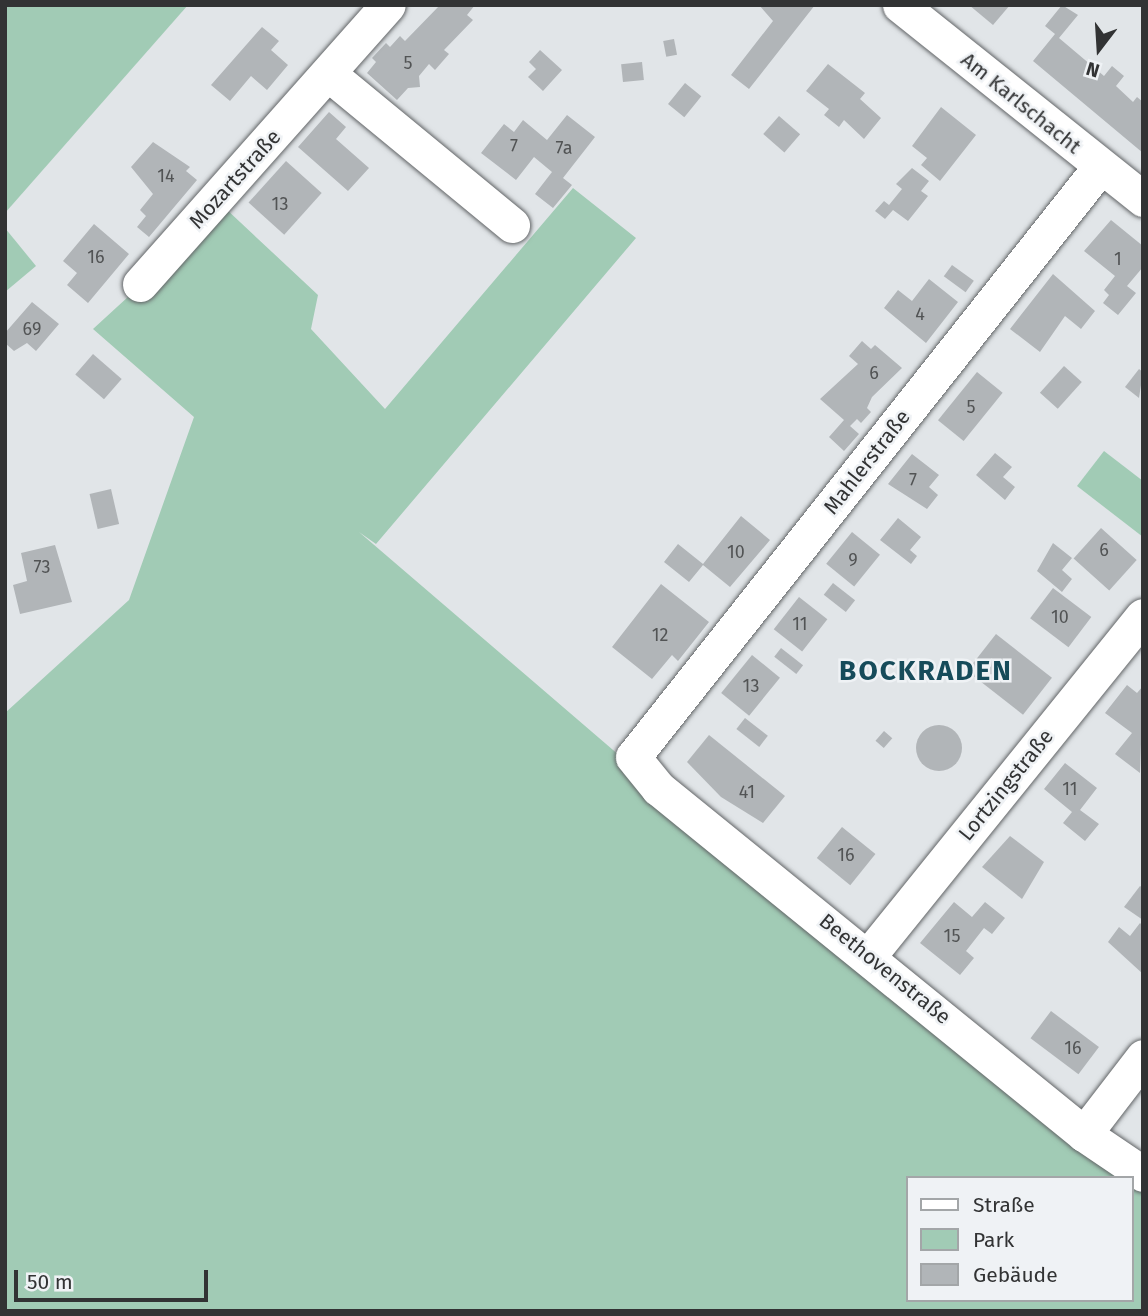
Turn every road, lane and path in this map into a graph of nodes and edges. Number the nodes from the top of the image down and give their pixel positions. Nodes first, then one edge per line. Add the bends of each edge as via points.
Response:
1 (388, 5) edge
2 (900, 5) edge
3 (330, 75) junction
4 (1100, 167) junction
5 (1143, 200) edge
6 (512, 225) dead end
7 (140, 284) dead end
8 (1143, 616) edge
9 (633, 757) joint
10 (870, 954) junction
11 (1143, 1057) edge
12 (1084, 1134) junction
13 (1143, 1174) edge

1 - 3 street, Mozartstraße
2 - 4 street, Am Karlschacht
3 - 6 street
3 - 7 street, Mozartstraße
4 - 5 street, Am Karlschacht
4 - 9 street, Mahlerstraße
8 - 10 street, Lortzingstraße
9 - 10 street, Beethovenstraße via 659,788
10 - 12 street, Beethovenstraße
11 - 12 street
12 - 13 street, Beethovenstraße

